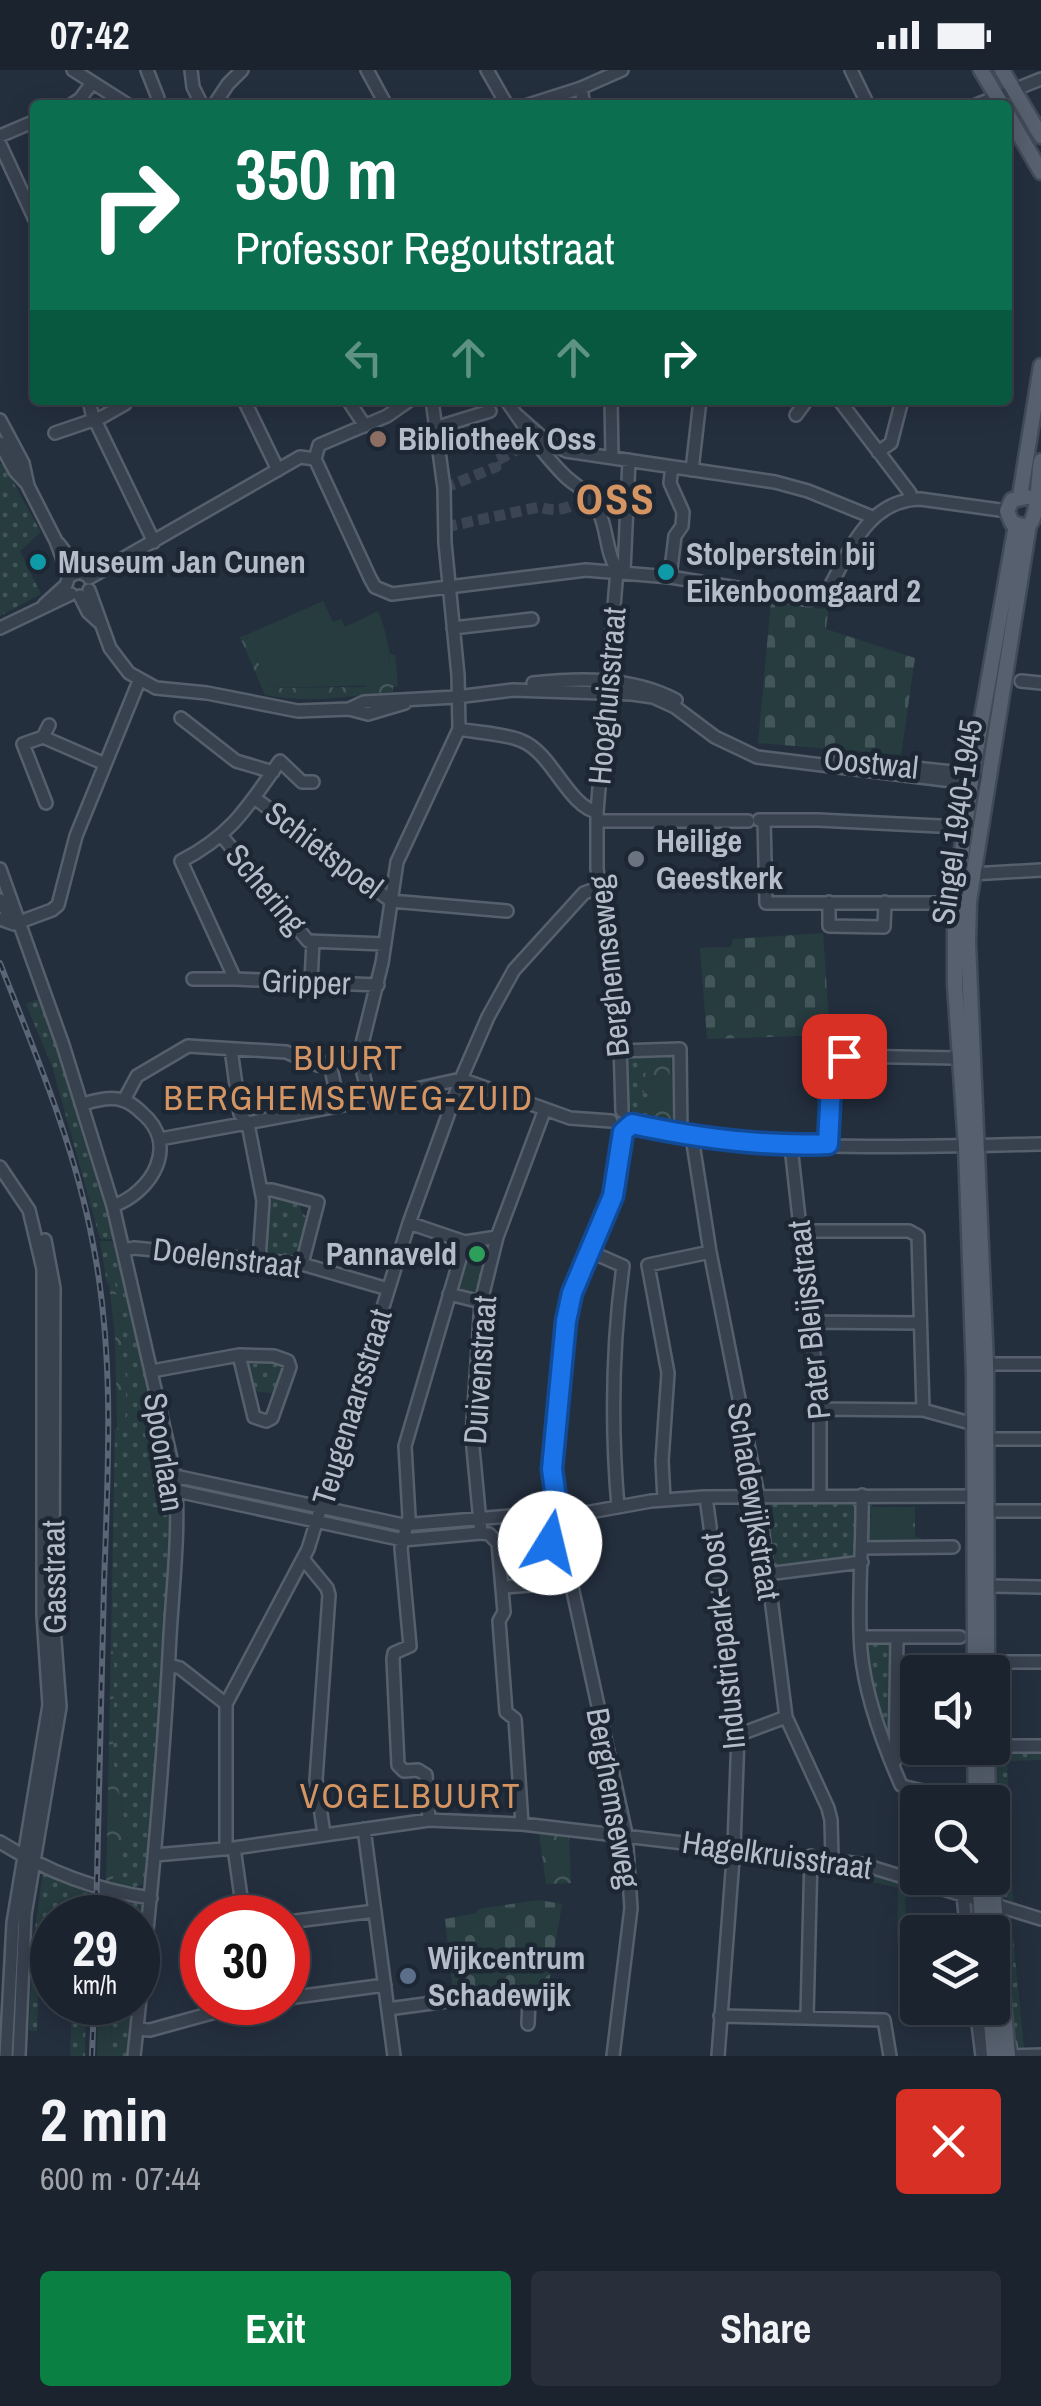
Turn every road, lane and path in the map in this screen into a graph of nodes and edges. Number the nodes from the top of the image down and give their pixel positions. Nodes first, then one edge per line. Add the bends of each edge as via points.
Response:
1 (73, 70) edge
2 (147, 70) edge
3 (191, 70) edge
4 (242, 70) edge
5 (367, 70) edge
6 (487, 70) edge
7 (584, 70) edge
8 (622, 70) edge
9 (851, 70) edge
10 (982, 70) edge
11 (1002, 70) edge
12 (1041, 79) edge
13 (92, 83) junction
14 (585, 87) junction
15 (1014, 90) junction
16 (78, 100) edge
17 (120, 100) edge
18 (157, 100) edge
19 (200, 100) edge
20 (217, 100) edge
21 (383, 100) edge
22 (505, 100) edge
23 (544, 100) edge
24 (584, 100) edge
25 (866, 100) edge
26 (998, 100) edge
27 (1000, 100) edge
28 (1012, 122) edge
29 (30, 123) edge
30 (0, 136) edge
31 (1041, 136) edge
32 (0, 144) edge
33 (1041, 172) edge
34 (30, 209) edge
35 (1041, 366) edge
36 (90, 405) edge
37 (123, 405) edge
38 (246, 405) edge
39 (351, 405) edge
40 (403, 405) edge
41 (433, 405) edge
42 (501, 405) edge
43 (505, 405) edge
44 (611, 405) edge
45 (699, 405) edge
46 (803, 405) edge
47 (842, 405) edge
48 (901, 405) edge
49 (796, 415) dead end
50 (516, 416) junction
51 (95, 419) junction
52 (0, 420) edge
53 (365, 426) junction
54 (438, 427) junction
55 (55, 433) dead end
56 (6, 451) edge
57 (878, 452) junction
58 (612, 457) junction
59 (315, 459) junction
60 (630, 460) junction
61 (1041, 460) edge
62 (672, 467) junction
63 (278, 470) junction
64 (692, 470) junction
65 (1020, 496) junction
66 (908, 499) junction
67 (1007, 511) junction
68 (1032, 516) edge
69 (872, 517) junction
70 (154, 542) junction
71 (621, 571) junction
72 (670, 577) junction
73 (78, 584) junction
74 (449, 588) junction
75 (532, 619) dead end
76 (0, 628) edge
77 (453, 628) junction
78 (139, 680) junction
79 (1021, 681) dead end
80 (1041, 683) edge
81 (608, 687) junction
82 (459, 697) junction
83 (181, 718) dead end
84 (459, 730) junction
85 (105, 764) junction
86 (273, 772) junction
87 (313, 782) dead end
88 (975, 784) junction
89 (256, 799) junction
90 (46, 803) dead end
91 (597, 816) junction
92 (756, 820) junction
93 (959, 827) junction
94 (221, 835) junction
95 (0, 869) edge
96 (1041, 870) edge
97 (974, 874) junction
98 (600, 886) junction
99 (0, 900) edge
100 (391, 901) junction
101 (829, 902) junction
102 (885, 902) junction
103 (950, 904) junction
104 (507, 911) dead end
105 (0, 919) edge
106 (17, 923) junction
107 (313, 941) junction
108 (385, 944) junction
109 (235, 979) junction
110 (194, 980) dead end
111 (312, 982) junction
112 (378, 985) junction
113 (230, 1048) junction
114 (620, 1051) junction
115 (359, 1056) junction
116 (955, 1058) junction
117 (330, 1064) junction
118 (461, 1079) junction
119 (369, 1098) junction
120 (124, 1100) junction
121 (963, 1103) junction
122 (82, 1104) junction
123 (340, 1106) junction
124 (545, 1109) junction
125 (622, 1111) junction
126 (611, 1121) junction
127 (248, 1124) junction
128 (628, 1128) junction
129 (686, 1136) junction
130 (160, 1139) junction
131 (828, 1144) junction
132 (1041, 1144) edge
133 (790, 1146) junction
134 (976, 1146) junction
135 (0, 1167) edge
136 (261, 1190) junction
137 (113, 1206) junction
138 (409, 1223) junction
139 (800, 1230) junction
140 (498, 1238) junction
141 (465, 1242) junction
142 (123, 1250) junction
143 (589, 1250) junction
144 (710, 1252) junction
145 (259, 1260) junction
146 (302, 1264) junction
147 (388, 1290) junction
148 (449, 1294) junction
149 (480, 1302) junction
150 (810, 1322) junction
151 (920, 1323) junction
152 (239, 1354) junction
153 (989, 1364) junction
154 (1041, 1364) edge
155 (152, 1370) junction
156 (974, 1404) junction
157 (820, 1409) junction
158 (923, 1410) junction
159 (970, 1423) junction
160 (992, 1439) junction
161 (1041, 1440) edge
162 (175, 1476) junction
163 (176, 1491) junction
164 (758, 1495) junction
165 (820, 1495) junction
166 (862, 1495) junction
167 (706, 1496) junction
168 (664, 1499) junction
169 (981, 1500) junction
170 (618, 1507) junction
171 (1041, 1511) edge
172 (318, 1514) junction
173 (557, 1515) junction
174 (407, 1526) junction
175 (481, 1527) junction
176 (404, 1540) junction
177 (562, 1542) junction
178 (954, 1546) dead end
179 (862, 1548) junction
180 (304, 1560) junction
181 (862, 1562) junction
182 (767, 1574) junction
183 (570, 1582) junction
184 (552, 1584) junction
185 (992, 1586) junction
186 (502, 1587) junction
187 (1041, 1587) edge
188 (862, 1637) junction
189 (898, 1637) junction
190 (960, 1638) dead end
191 (973, 1655) edge
192 (989, 1655) edge
193 (990, 1655) edge
194 (1041, 1662) edge
195 (168, 1665) junction
196 (1010, 1666) edge
197 (226, 1704) junction
198 (786, 1717) junction
199 (738, 1735) junction
200 (1041, 1746) edge
201 (1010, 1747) edge
202 (991, 1765) edge
203 (894, 1770) junction
204 (900, 1785) edge
205 (428, 1820) junction
206 (522, 1824) junction
207 (364, 1830) junction
208 (324, 1834) junction
209 (626, 1834) junction
210 (0, 1842) edge
211 (734, 1846) junction
212 (230, 1849) junction
213 (155, 1855) junction
214 (811, 1856) junction
215 (832, 1859) junction
216 (28, 1860) junction
217 (900, 1876) edge
218 (137, 1895) edge
219 (151, 1895) edge
220 (239, 1895) edge
221 (965, 1895) edge
222 (987, 1895) edge
223 (991, 1895) edge
224 (991, 1905) junction
225 (376, 1911) junction
226 (988, 1915) edge
227 (310, 1919) edge
228 (1041, 1919) edge
229 (385, 1985) junction
230 (310, 1995) edge
231 (388, 2009) junction
232 (720, 2016) junction
233 (807, 2016) junction
234 (180, 2021) edge
235 (528, 2024) dead end
236 (137, 2025) edge
237 (978, 2025) edge
238 (991, 2025) edge
239 (137, 2029) junction
240 (1041, 2054) edge
241 (6, 2056) edge
242 (20, 2056) edge
243 (134, 2056) edge
244 (394, 2056) edge
245 (612, 2056) edge
246 (718, 2056) edge
247 (890, 2056) edge
248 (982, 2056) edge
249 (994, 2056) edge
250 (1010, 2056) edge

1 - 13 street
2 - 18 street
3 - 19 street
4 - 20 street
5 - 21 street
6 - 22 street
7 - 14 street
8 - 14 street
9 - 25 street
10 - 26 main road
11 - 15 main road
12 - 15 street
13 - 16 street
13 - 17 street
14 - 23 street
14 - 24 street
15 - 27 street
15 - 31 main road
28 - 33 main road
29 - 30 street
32 - 34 street
35 - 65 main road
36 - 51 street
37 - 51 street
38 - 63 street
39 - 53 street
40 - 53 street
41 - 54 street
42 - 54 street
43 - 50 street
44 - 58 street
45 - 64 street
46 - 49 street
47 - 57 street
48 - 57 street via 891,443
50 - 58 street via 566,451
50 - 71 street via 589,496
51 - 55 street
51 - 70 street
52 - 56 street
53 - 59 street via 320,445
54 - 74 street
56 - 73 street
57 - 66 street
58 - 60 street
59 - 63 street via 300,458
59 - 74 street via 375,587 392,594
60 - 62 street
60 - 71 street, Hooghuisstraat
61 - 68 main road, Singel 1940-1945
62 - 64 street
62 - 72 street via 670,483 684,512
63 - 70 street
64 - 69 street via 775,482
65 - 67 main road
65 - 68 main road via 1029,498
66 - 67 street
66 - 69 street
67 - 68 main road via 1010,519
68 - 88 main road, Singel 1940-1945
69 - 72 street via 820,598
70 - 73 street
71 - 72 street
71 - 74 street via 574,570
71 - 81 street, Hooghuisstraat
73 - 76 street
73 - 78 street via 88,612
74 - 77 street
75 - 77 street
77 - 82 street
78 - 82 street, Oostwal via 163,690 368,714 414,700
78 - 85 street
79 - 80 street
81 - 82 street, Oostwal via 538,682
81 - 88 street, Oostwal via 662,692 699,721 758,751
81 - 91 street, Hooghuisstraat
82 - 84 street
83 - 86 street via 236,761
84 - 91 street via 530,746
84 - 100 street via 399,852
85 - 90 street via 46,731 23,744
85 - 106 street via 58,905
86 - 87 street via 280,762 302,782
86 - 89 street
88 - 93 street, Singel 1940-1945 via 964,799
88 - 97 main road, Singel 1940-1945
88 - 121 main road, Singel 1940-1945 via 954,902
89 - 94 street
89 - 100 street, Schietspoel
91 - 92 street
91 - 98 street, Berghemseweg
92 - 93 street
92 - 101 street via 766,903
93 - 103 street, Singel 1940-1945
94 - 107 street, Schering
94 - 109 street, Gripper via 180,861
95 - 106 street, Spoorlaan
96 - 97 street
97 - 134 main road, Singel 1940-1945 via 968,943
98 - 114 street, Berghemseweg
98 - 118 street, Teugenaarsstraat via 584,893 514,970
99 - 106 street
100 - 104 street
100 - 108 street
101 - 102 street
101 - 102 street via 829,926 884,927
102 - 103 street
103 - 116 street, Singel 1940-1945
105 - 106 street
106 - 122 street, Spoorlaan
107 - 108 street, Schering
107 - 111 street, Schering
108 - 112 street
109 - 110 street, Gripper
109 - 111 street, Gripper
111 - 112 street, Gripper
112 - 115 street
113 - 117 street
113 - 120 street via 188,1046 137,1076
113 - 127 street via 240,1114
114 - 125 street, Berghemseweg
114 - 129 street, Schadewijkstraat via 680,1049
115 - 117 street
115 - 119 street
116 - 121 street, Singel 1940-1945
116 - 131 street via 834,1059
117 - 123 street
118 - 119 street
118 - 124 street
118 - 138 street, Teugenaarsstraat
119 - 123 street
120 - 122 street
120 - 130 street via 152,1122
121 - 134 main road, Singel 1940-1945
122 - 137 street, Spoorlaan
123 - 127 street
124 - 126 street
124 - 140 street, Duivenstraat
125 - 126 street
125 - 128 street via 630,1115
126 - 128 street via 615,1129
127 - 130 street
127 - 136 street
128 - 129 street
128 - 143 street, Berghemseweg via 613,1196
129 - 133 street
129 - 144 street, Schadewijkstraat
130 - 137 street via 151,1180
131 - 133 street
131 - 134 street
132 - 134 street
133 - 139 street, Pater Bleijsstraat
134 - 153 main road, Singel 1940-1945
134 - 156 main road, Singel 1940-1945
135 - 216 street, Gasstraat via 34,1224 49,1289 43,1615 49,1705
136 - 145 street
136 - 146 street via 318,1202
137 - 142 street, Spoorlaan
138 - 141 street
138 - 147 street, Teugenaarsstraat
139 - 150 street, Pater Bleijsstraat
139 - 151 street via 918,1236
140 - 141 street
140 - 149 street, Duivenstraat
141 - 148 street
142 - 145 street, Doelenstraat
142 - 155 street, Spoorlaan
143 - 170 street via 623,1266 613,1352
143 - 173 street, Berghemseweg via 566,1321 552,1469
144 - 164 street, Schadewijkstraat
144 - 168 street via 648,1266 668,1374
145 - 146 street, Doelenstraat
146 - 147 street, Doelenstraat
147 - 172 street, Teugenaarsstraat
148 - 149 street
148 - 174 street via 405,1446
149 - 175 street, Duivenstraat via 472,1437
150 - 151 street
150 - 157 street, Pater Bleijsstraat
151 - 158 street
152 - 152 street via 288,1361 266,1421 254,1417
152 - 155 street
153 - 154 street
153 - 160 street, Singel 1940-1945
153 - 169 main road, Singel 1940-1945
155 - 162 street, Spoorlaan
156 - 159 street, Singel 1940-1945
156 - 169 main road, Singel 1940-1945
157 - 158 street
157 - 165 street, Pater Bleijsstraat
158 - 159 street
159 - 169 street, Singel 1940-1945
160 - 161 street
160 - 169 street, Singel 1940-1945
162 - 163 street, Spoorlaan
162 - 172 street
163 - 172 street
163 - 195 street, Spoorlaan
164 - 165 street
164 - 167 street
164 - 182 street, Schadewijkstraat
165 - 166 street
166 - 169 street
166 - 179 street
167 - 168 street
167 - 199 street, Industriepark-Oost
168 - 170 street
169 - 171 street
169 - 185 street, Singel 1940-1945
169 - 191 main road, Singel 1940-1945
169 - 192 main road, Singel 1940-1945
170 - 173 street
172 - 174 street
172 - 176 street
172 - 180 street, Teugenaarsstraat
173 - 175 street
173 - 177 street, Berghemseweg
174 - 175 street
174 - 176 street
175 - 176 street
175 - 186 street via 498,1543
176 - 205 street via 410,1646 392,1659 398,1765 426,1775
177 - 183 street, Berghemseweg
177 - 184 street, Berghemseweg via 550,1543
178 - 179 street
179 - 181 street
180 - 197 street, Teugenaarsstraat
180 - 208 street via 328,1595 316,1780
181 - 182 street
181 - 188 street
182 - 198 street, Schadewijkstraat
183 - 184 street
183 - 209 street, Berghemseweg
184 - 186 street
185 - 187 street
185 - 193 street, Singel 1940-1945
186 - 206 street via 506,1712 514,1720
188 - 189 street
188 - 203 street via 875,1715
189 - 190 street
189 - 203 street
194 - 196 street
195 - 197 street
195 - 213 street, Spoorlaan
197 - 212 street, Teugenaarsstraat
198 - 199 street
198 - 215 street, Schadewijkstraat via 828,1808
199 - 211 street, Industriepark-Oost
200 - 201 street
202 - 224 street
203 - 204 street
205 - 206 street, Hagelkruisstraat
205 - 207 street, Hagelkruisstraat
206 - 209 street, Hagelkruisstraat
207 - 208 street, Hagelkruisstraat
207 - 225 street
208 - 212 street, Hagelkruisstraat
209 - 211 street, Hagelkruisstraat
209 - 245 street, Berghemseweg via 631,1908
210 - 216 street
211 - 214 street, Hagelkruisstraat
211 - 232 street, Industriepark-Oost
212 - 213 street, Hagelkruisstraat
212 - 220 street, Teugenaarsstraat
213 - 219 street, Spoorlaan
214 - 215 street, Hagelkruisstraat
214 - 233 street
215 - 217 street, Hagelkruisstraat
216 - 218 street via 82,1883
216 - 241 street via 11,1944
216 - 242 street
221 - 224 street, Hagelkruisstraat
222 - 224 main road
223 - 224 main road
224 - 226 main road
224 - 228 street, Hagelkruisstraat
224 - 250 main road
225 - 227 street
225 - 229 street
229 - 230 street
229 - 231 street
231 - 235 street via 469,1998 529,2000
231 - 244 street
232 - 233 street
232 - 246 street, Industriepark-Oost
233 - 247 street via 884,2020
234 - 239 street
236 - 239 street, Spoorlaan
237 - 248 street
238 - 249 main road
239 - 243 street, Spoorlaan
240 - 250 street

